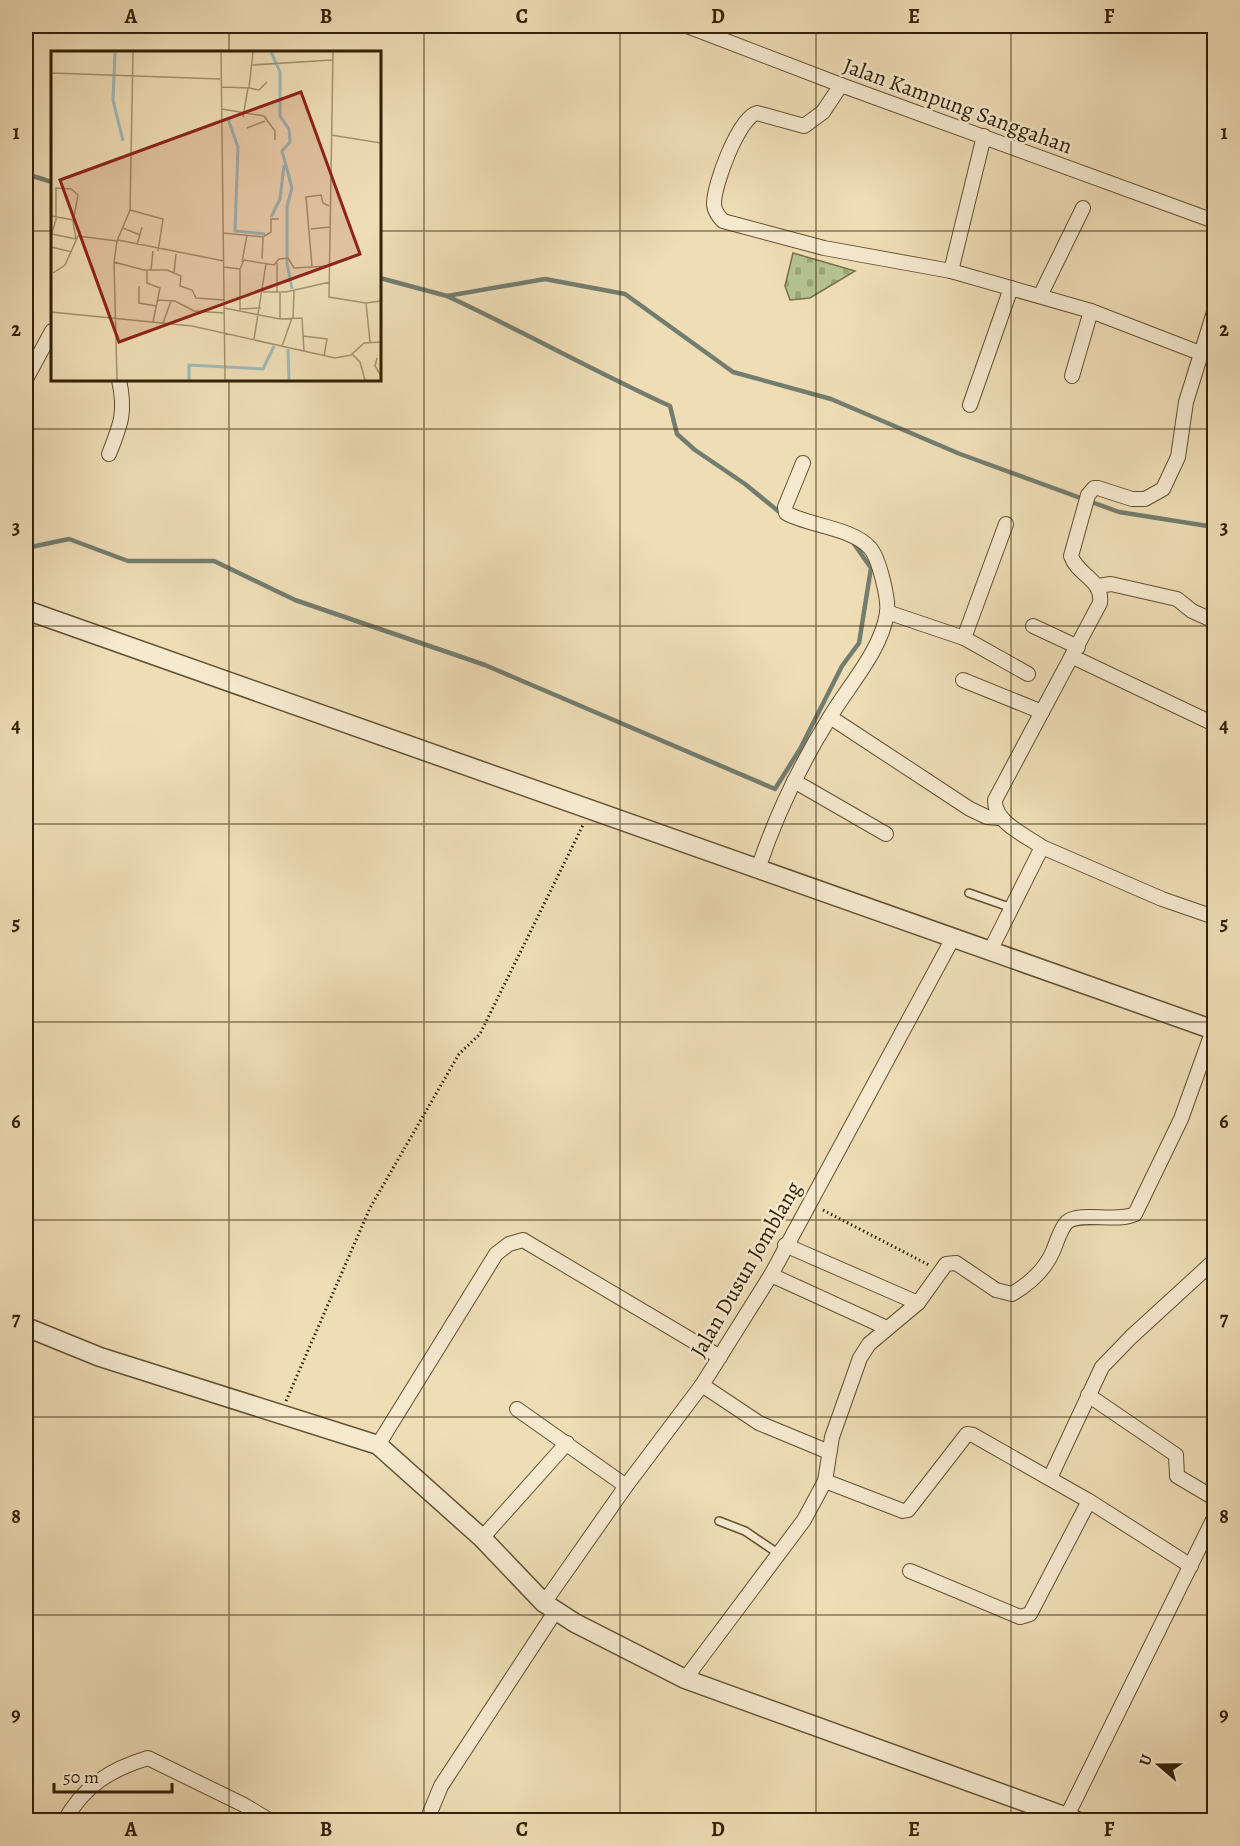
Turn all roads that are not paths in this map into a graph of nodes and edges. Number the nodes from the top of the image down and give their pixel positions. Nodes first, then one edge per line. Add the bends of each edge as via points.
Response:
1 (687, 26) edge
2 (841, 85) junction
3 (984, 136) junction
4 (1083, 208) dead end
5 (1215, 221) edge
6 (951, 271) junction
7 (1011, 288) junction
8 (1040, 296) junction
9 (1091, 311) junction
10 (1215, 312) edge
11 (51, 333) edge
12 (1200, 353) junction
13 (1072, 376) dead end
14 (26, 379) edge
15 (119, 381) edge
16 (970, 405) dead end
17 (109, 454) dead end
18 (803, 463) dead end
19 (1006, 524) dead end
20 (1098, 585) junction
21 (26, 610) edge
22 (887, 612) junction
23 (1215, 621) edge
24 (1033, 626) dead end
25 (964, 639) junction
26 (1076, 652) junction
27 (1028, 674) dead end
28 (963, 680) dead end
29 (1042, 712) junction
30 (830, 717) junction
31 (1215, 724) edge
32 (794, 781) junction
33 (1000, 818) junction
34 (886, 834) dead end
35 (1042, 847) junction
36 (758, 869) junction
37 (969, 893) dead end
38 (1012, 908) junction
39 (1215, 917) edge
40 (953, 938) junction
41 (990, 951) junction
42 (1214, 1030) edge
43 (785, 1245) junction
44 (1215, 1261) edge
45 (771, 1275) junction
46 (918, 1303) junction
47 (26, 1327) edge
48 (887, 1328) junction
49 (720, 1357) junction
50 (702, 1385) junction
51 (1088, 1395) junction
52 (517, 1409) dead end
53 (567, 1443) junction
54 (378, 1445) junction
55 (829, 1452) junction
56 (1050, 1478) junction
57 (825, 1481) junction
58 (626, 1486) junction
59 (1215, 1498) edge
60 (1089, 1501) junction
61 (1215, 1518) edge
62 (719, 1521) dead end
63 (482, 1538) junction
64 (779, 1554) junction
65 (1191, 1566) junction
66 (910, 1571) dead end
67 (550, 1607) junction
68 (685, 1679) junction
69 (1069, 1820) edge
70 (65, 1821) edge
71 (269, 1821) edge
72 (427, 1821) edge

1 - 2 street, Jalan Kampung Sanggahan
2 - 3 street, Jalan Kampung Sanggahan
2 - 6 street via 823,112 804,126 751,114 735,140 715,193 717,214 734,226 791,241
3 - 5 street, Jalan Kampung Sanggahan
3 - 6 street
4 - 8 street
6 - 7 street
7 - 8 street
7 - 16 street
8 - 9 street
9 - 12 street
9 - 13 street
10 - 12 street
11 - 14 street
12 - 20 street via 1186,402 1178,456 1163,489 1145,499 1094,488 1086,501 1071,556 1079,569
15 - 17 street via 123,420
18 - 22 street via 784,510 790,516 869,546 887,599
19 - 25 street
20 - 23 street via 1111,584 1177,599
20 - 26 street via 1100,603
21 - 36 street
22 - 25 street
22 - 30 street via 873,649
24 - 26 street
25 - 27 street
26 - 29 street
26 - 31 street
28 - 29 street
29 - 33 street via 995,800
30 - 32 street
30 - 33 street via 970,809
32 - 34 street
32 - 36 street
33 - 35 street
35 - 38 street
35 - 39 street via 1162,899
36 - 40 street
37 - 38 lane
38 - 41 street
40 - 41 street
40 - 43 street, Jalan Dusun Jomblang
41 - 42 street
42 - 46 street via 1181,1119 1135,1214 1126,1218 1074,1219 1067,1223 1047,1264 1012,1294 996,1290 956,1263 946,1264
43 - 45 street, Jalan Dusun Jomblang
43 - 46 street
44 - 51 street via 1114,1354
45 - 48 street
45 - 49 street, Jalan Dusun Jomblang
46 - 48 street
47 - 54 street via 100,1357
48 - 55 street via 860,1358
49 - 50 street, Jalan Dusun Jomblang
49 - 54 street via 523,1240 516,1241 496,1254
50 - 55 street via 759,1423
50 - 58 street, Jalan Dusun Jomblang
51 - 56 street
51 - 59 street via 1176,1455 1177,1476
52 - 53 street
53 - 58 street
53 - 63 street
54 - 63 street
55 - 57 street
56 - 57 street via 967,1434 908,1510
56 - 60 street
57 - 64 street via 804,1520
58 - 67 street, Jalan Dusun Jomblang
60 - 65 street
60 - 66 street via 1030,1614 1020,1617
61 - 65 street
62 - 64 lane via 745,1531
63 - 67 street
64 - 68 street
65 - 69 street
67 - 68 street
67 - 72 street, Jalan Dusun Jomblang via 441,1786
68 - 69 street
70 - 71 street via 86,1790 104,1776 148,1758

